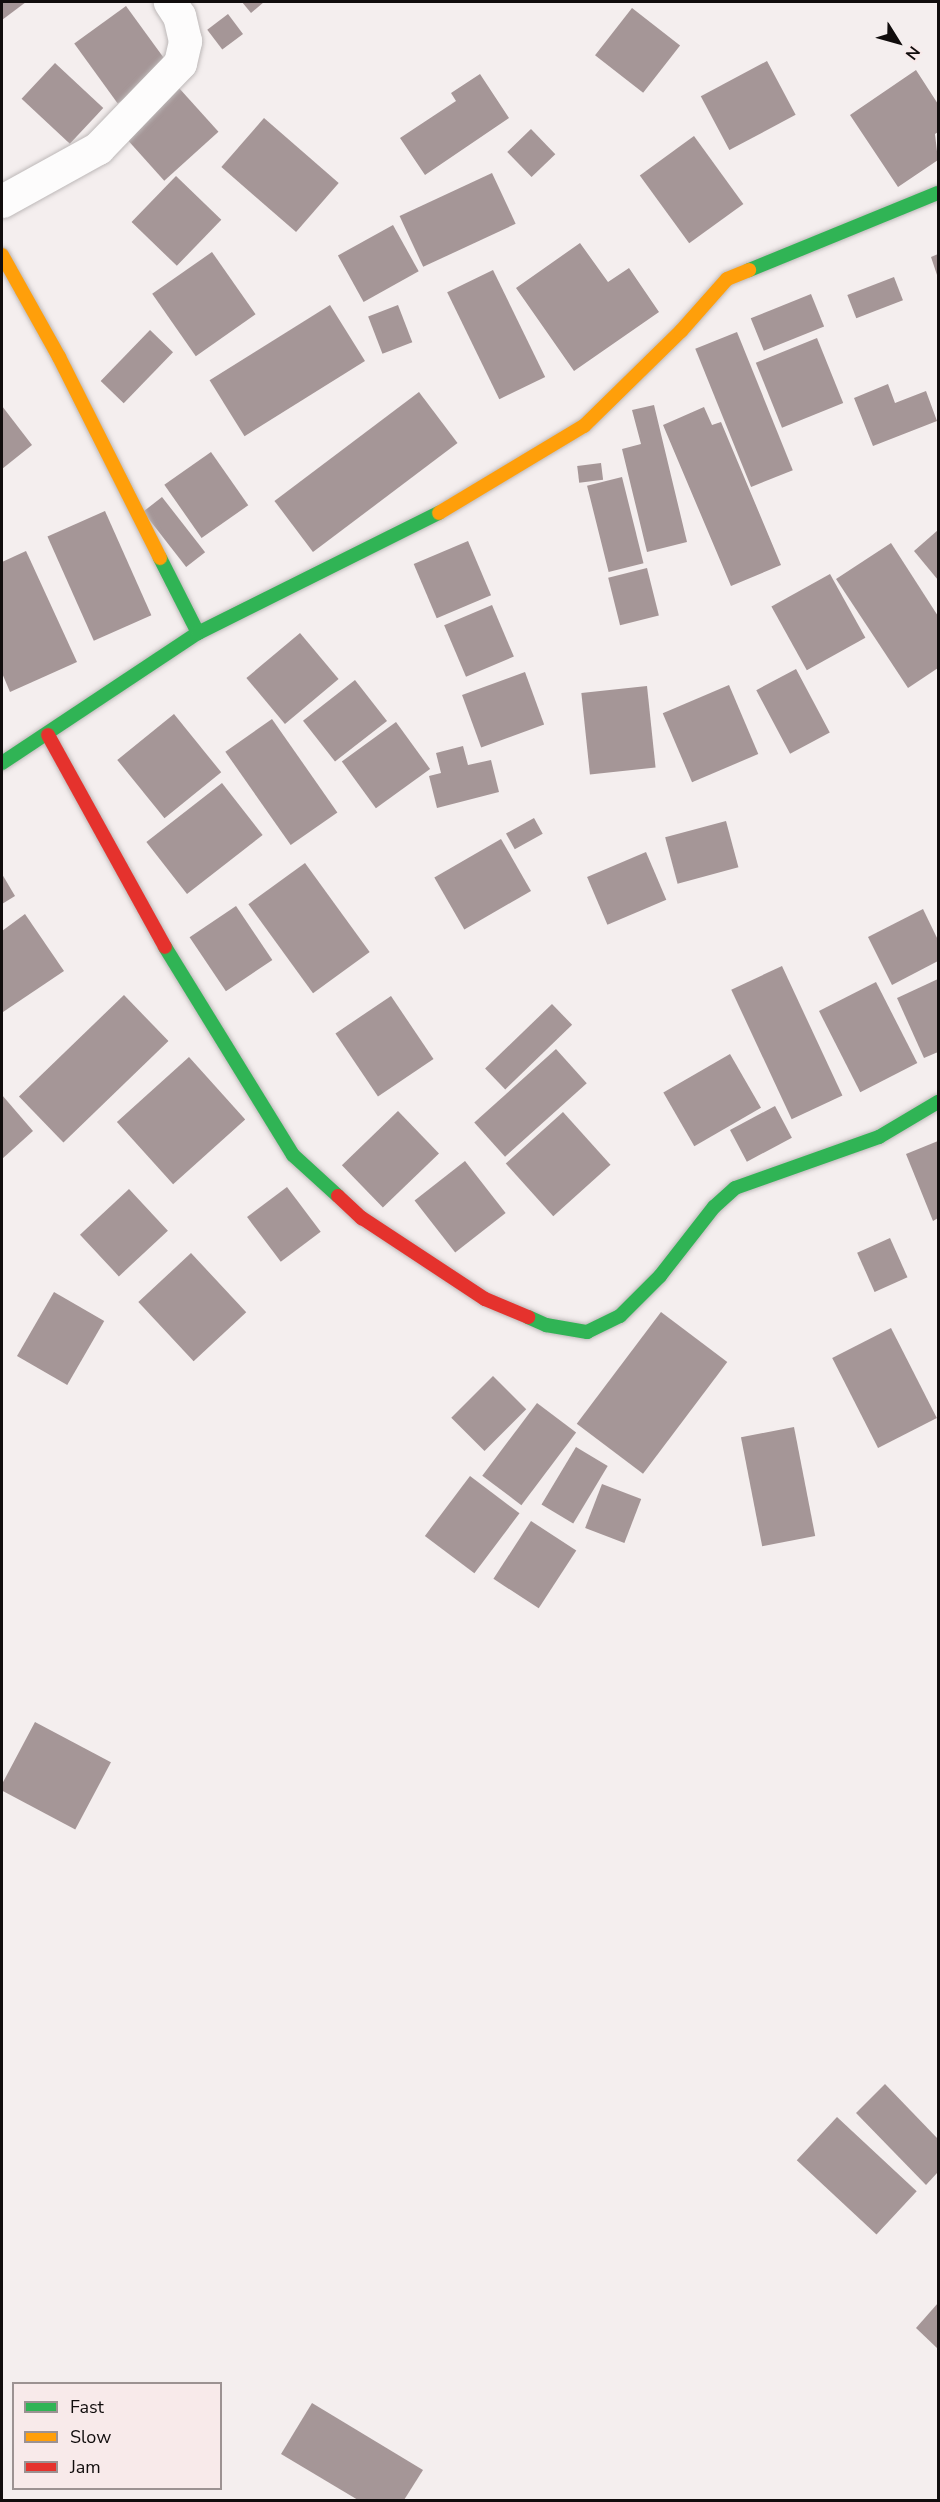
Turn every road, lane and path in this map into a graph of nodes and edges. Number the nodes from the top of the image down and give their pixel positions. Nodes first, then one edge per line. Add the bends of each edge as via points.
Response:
1 (170, 2) edge
2 (939, 193) edge
3 (2, 201) edge
4 (2, 255) edge
5 (198, 633) junction
6 (48, 735) junction
7 (2, 763) edge
8 (939, 1102) edge

1 - 3 street via 179,16 185,41 180,63 98,148
2 - 5 street via 728,279 584,426 410,530
4 - 5 street via 59,357
5 - 6 street
6 - 7 street
6 - 8 street via 189,989 293,1155 362,1218 485,1299 546,1324 587,1332 620,1316 660,1276 714,1207 735,1188 879,1137

